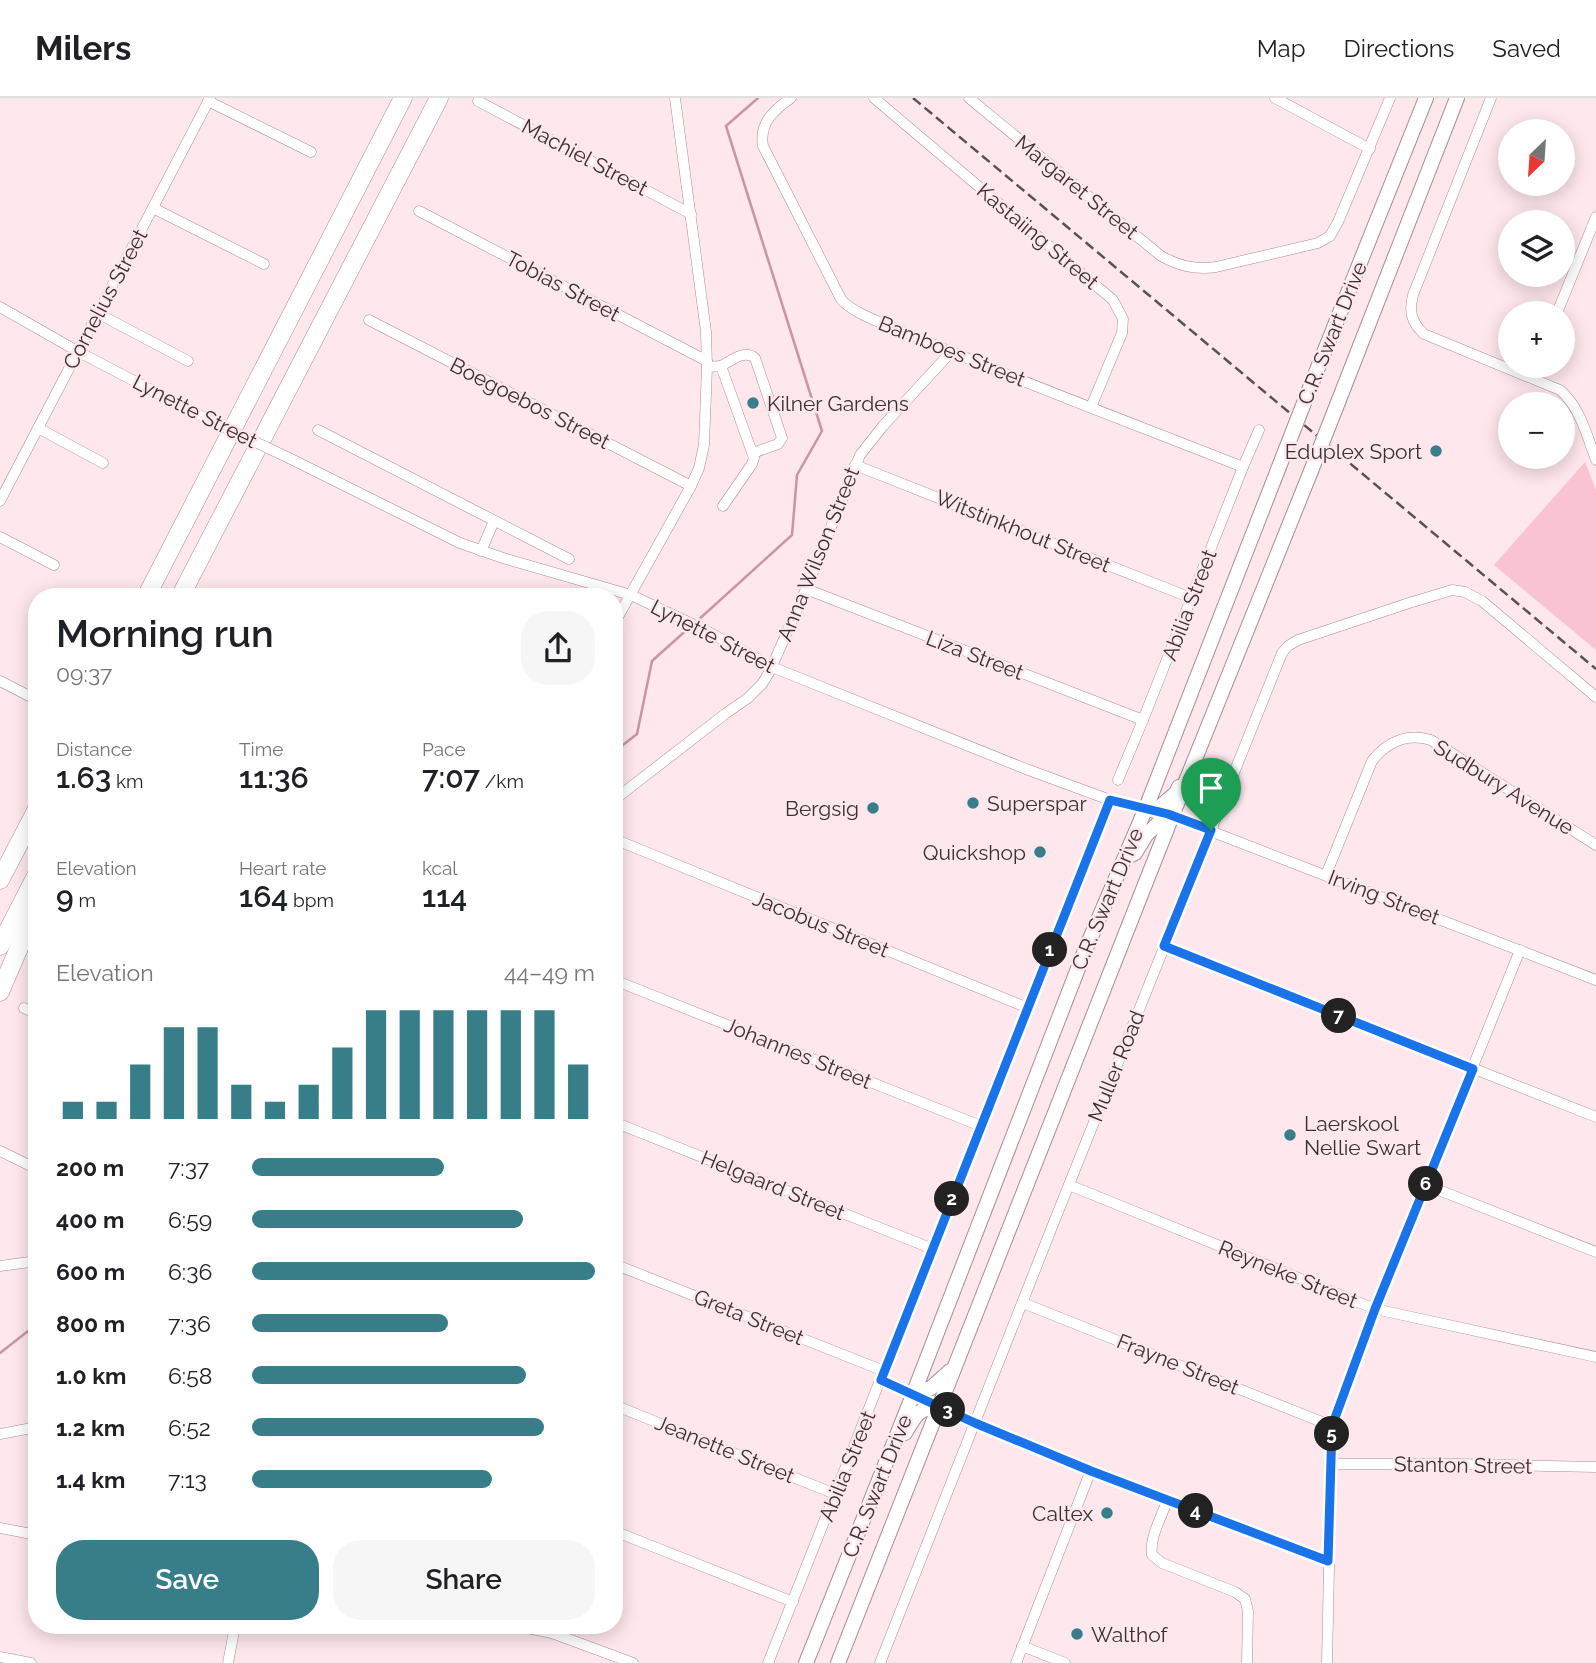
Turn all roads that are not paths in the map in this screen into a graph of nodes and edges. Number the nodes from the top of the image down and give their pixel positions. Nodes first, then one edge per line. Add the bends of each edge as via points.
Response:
1 (403, 98) edge
2 (439, 98) edge
3 (675, 98) edge
4 (790, 98) edge
5 (874, 98) edge
6 (968, 98) edge
7 (1275, 98) edge
8 (1390, 98) edge
9 (1426, 98) edge
10 (1457, 98) edge
11 (1491, 98) edge
12 (209, 99) edge
13 (478, 101) dead end
14 (1370, 149) junction
15 (311, 152) dead end
16 (153, 208) junction
17 (419, 211) dead end
18 (691, 214) junction
19 (1595, 222) edge
20 (264, 264) dead end
21 (1562, 301) edge
22 (0, 307) edge
23 (97, 313) junction
24 (369, 320) dead end
25 (77, 351) junction
26 (951, 352) junction
27 (188, 361) dead end
28 (1498, 363) edge
29 (707, 364) junction
30 (721, 366) junction
31 (1535, 378) edge
32 (1091, 407) junction
33 (38, 428) junction
34 (318, 430) dead end
35 (1259, 430) dead end
36 (752, 453) junction
37 (1596, 460) edge
38 (103, 463) dead end
39 (855, 465) junction
40 (1243, 467) junction
41 (691, 486) junction
42 (0, 500) edge
43 (723, 506) dead end
44 (494, 521) junction
45 (0, 537) edge
46 (481, 551) junction
47 (569, 559) dead end
48 (54, 565) dead end
49 (151, 588) edge
50 (185, 588) edge
51 (607, 588) edge
52 (806, 589) junction
53 (623, 593) edge
54 (631, 595) junction
55 (1191, 598) junction
56 (623, 609) edge
57 (772, 667) junction
58 (0, 681) edge
59 (28, 695) edge
60 (1596, 697) edge
61 (1143, 720) junction
62 (1118, 780) dead end
63 (623, 793) edge
64 (1110, 800) junction
65 (1161, 812) junction
66 (28, 826) edge
67 (1211, 830) junction
68 (623, 843) edge
69 (1596, 845) edge
70 (1125, 858) junction
71 (1326, 875) junction
72 (0, 880) edge
73 (28, 892) edge
74 (28, 927) edge
75 (0, 946) edge
76 (1164, 946) junction
77 (1520, 950) junction
78 (1596, 980) edge
79 (623, 984) edge
80 (0, 992) edge
81 (24, 1008) dead end
82 (1028, 1008) junction
83 (28, 1010) edge
84 (1473, 1069) junction
85 (1596, 1117) edge
86 (623, 1126) edge
87 (981, 1126) junction
88 (0, 1151) edge
89 (28, 1165) edge
90 (1069, 1185) junction
91 (1426, 1185) junction
92 (933, 1249) junction
93 (1596, 1252) edge
94 (28, 1262) edge
95 (0, 1266) edge
96 (623, 1268) edge
97 (1023, 1303) junction
98 (1375, 1309) junction
99 (1596, 1357) edge
100 (955, 1365) junction
101 (883, 1375) junction
102 (913, 1393) junction
103 (939, 1406) junction
104 (623, 1409) edge
105 (975, 1423) junction
106 (1332, 1426) junction
107 (28, 1429) edge
108 (0, 1435) edge
109 (891, 1449) junction
110 (1331, 1464) junction
111 (1596, 1467) edge
112 (1091, 1471) junction
113 (835, 1494) junction
114 (1167, 1501) junction
115 (0, 1528) edge
116 (28, 1533) edge
117 (623, 1535) edge
118 (1328, 1561) junction
119 (793, 1602) junction
120 (233, 1634) edge
121 (555, 1634) edge
122 (1022, 1646) junction
123 (0, 1657) edge
124 (31, 1663) edge
125 (228, 1663) edge
126 (633, 1663) edge
127 (768, 1663) edge
128 (806, 1663) edge
129 (838, 1663) edge
130 (880, 1663) edge
131 (1016, 1663) edge
132 (1065, 1663) edge
133 (1247, 1663) edge
134 (1327, 1663) edge

1 - 49 highway
2 - 50 highway
3 - 18 street
4 - 26 street, Bamboes Street via 772,113 764,128 764,149 842,301
5 - 32 street, Kastaiing Street via 1113,300 1123,319 1122,333
6 - 14 street, Margaret Street via 1161,256 1191,268 1216,267 1324,240 1336,226
7 - 14 street
8 - 14 street
9 - 65 main road, C.R. Swart Drive, bridge via 1286,449
10 - 65 main road, C.R. Swart Drive, bridge via 1189,775
11 - 28 street via 1411,305 1412,320 1424,334
12 - 15 street
12 - 16 street, Cornelius Street
13 - 18 street, Machiel Street
16 - 20 street
16 - 23 street, Cornelius Street
17 - 29 street, Tobias Street
18 - 29 street
19 - 21 street
22 - 25 street, Lynette Street
23 - 25 street, Cornelius Street
23 - 27 street
24 - 41 street, Boegoebos Street
25 - 33 street, Cornelius Street
25 - 46 street, Lynette Street, bridge
26 - 32 street, Bamboes Street
26 - 39 street, Anna Wilson Street via 872,439
29 - 30 street
29 - 41 street via 703,453
30 - 36 street
30 - 36 street via 744,354 755,358 782,438 779,444
31 - 37 street via 1570,398
32 - 40 street, Bamboes Street
33 - 38 street
33 - 42 street, Cornelius Street
34 - 44 street
35 - 40 street, Abilia Street
36 - 43 street via 752,464
39 - 52 street, Anna Wilson Street
39 - 55 street, Witstinkhout Street
40 - 55 street, Abilia Street
41 - 54 street
44 - 46 street
44 - 47 street
45 - 48 street
46 - 51 street, Lynette Street
52 - 57 street, Anna Wilson Street
52 - 61 street, Liza Street
53 - 54 street, Lynette Street
54 - 56 street
54 - 57 street, Lynette Street
55 - 61 street, Abilia Street
57 - 63 street, Anna Wilson Street via 748,698
57 - 64 street, Lynette Street
58 - 59 street
60 - 67 street, Muller Road via 1482,601 1465,592 1447,591 1298,640 1277,663
61 - 62 street, Abilia Street
64 - 65 street, Lynette Street
64 - 82 street, Abilia Street
65 - 67 street, Irving Street
65 - 70 main road, C.R. Swart Drive
65 - 70 main road via 1135,853
65 - 100 main road, C.R. Swart Drive
66 - 72 highway
67 - 71 street, Irving Street
67 - 76 street, Muller Road
68 - 82 street, Jacobus Street
69 - 71 street, Sudbury Avenue via 1431,740 1414,737 1392,743 1372,761
70 - 102 main road, C.R. Swart Drive
71 - 77 street, Irving Street
73 - 75 highway
74 - 80 highway
76 - 84 street
76 - 90 street, Muller Road
77 - 78 street, Irving Street
77 - 84 street
79 - 87 street, Johannes Street
81 - 83 street
82 - 87 street, Abilia Street
84 - 85 street
84 - 91 street
86 - 92 street, Helgaard Street
87 - 92 street, Abilia Street
88 - 89 street
90 - 97 street, Muller Road
90 - 98 street, Reyneke Street
91 - 93 street
91 - 98 street
92 - 101 street, Abilia Street
94 - 95 street
96 - 101 street, Greta Street
97 - 105 street, Muller Road
97 - 106 street, Frayne Street
98 - 99 street, Reyneke Street
98 - 106 street
100 - 102 main road via 931,1388
100 - 103 main road, C.R. Swart Drive
101 - 102 street, Greta Street
101 - 113 street, Abilia Street
102 - 103 street, Greta Street
102 - 109 main road, C.R. Swart Drive
103 - 105 street, Greta Street
103 - 109 main road via 920,1410
103 - 129 main road, C.R. Swart Drive
104 - 113 street, Jeanette Street
105 - 112 street, Greta Street
105 - 130 street, Muller Road
106 - 110 street
107 - 108 street
109 - 128 main road, C.R. Swart Drive
110 - 111 street, Stanton Street
110 - 118 street
112 - 114 street, Greta Street
112 - 122 street
113 - 119 street, Abilia Street
114 - 118 street, Greta Street
114 - 133 street via 1152,1555 1245,1599
115 - 116 street
117 - 119 street
118 - 134 street
119 - 127 street, Abilia Street
120 - 125 street
121 - 126 street
122 - 131 street
122 - 132 street
123 - 124 street

